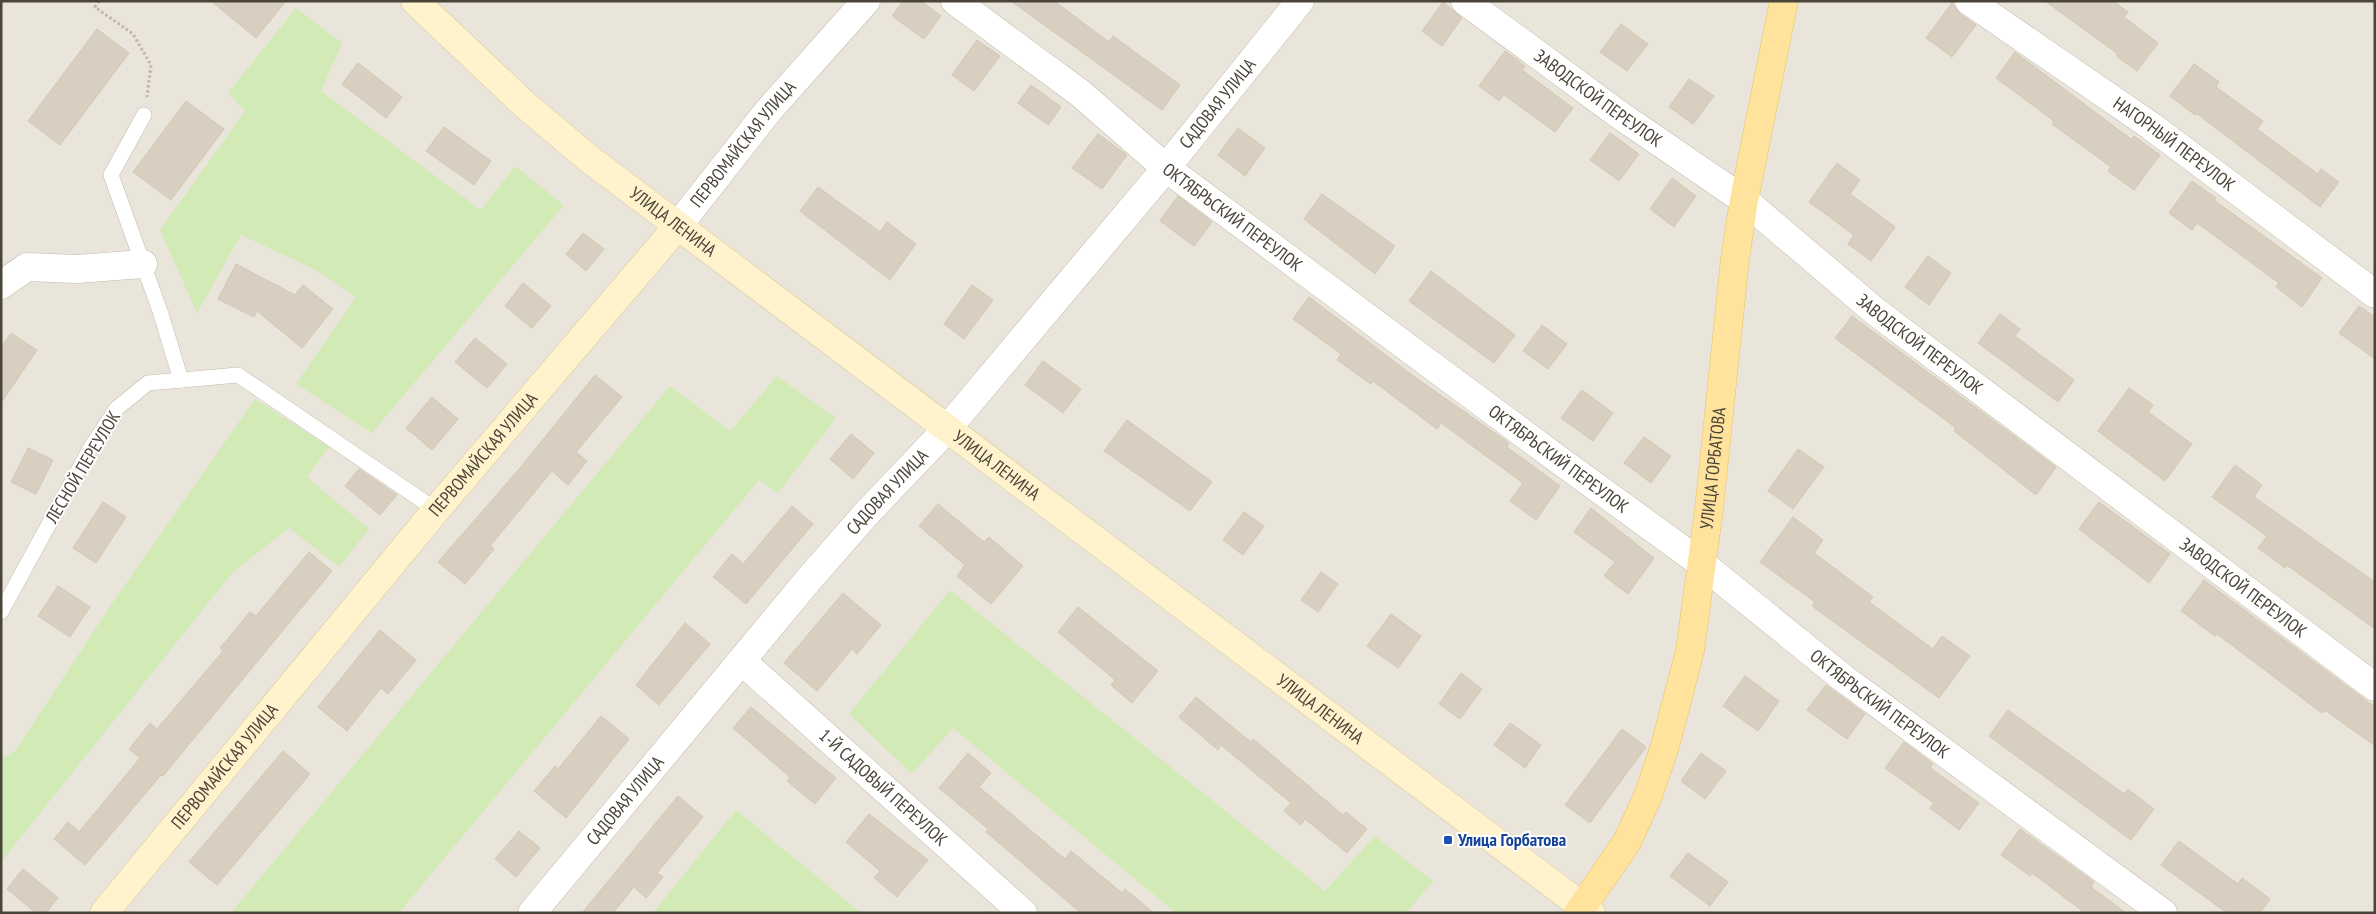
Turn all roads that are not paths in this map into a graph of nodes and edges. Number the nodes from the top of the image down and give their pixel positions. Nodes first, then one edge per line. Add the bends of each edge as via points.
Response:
1 (415, 1) edge
2 (866, 1) edge
3 (955, 1) edge
4 (1300, 1) edge
5 (1465, 1) edge
6 (1784, 1) edge
7 (1969, 1) edge
8 (144, 115) road end
9 (1166, 168) junction
10 (1744, 200) junction
11 (677, 227) junction
12 (142, 264) junction
13 (1, 285) edge
14 (2375, 294) edge
15 (181, 380) junction
16 (947, 429) junction
17 (436, 510) junction
18 (1702, 564) junction
19 (1, 612) edge
20 (743, 662) junction
21 (2375, 687) edge
22 (1584, 911) edge
23 (104, 913) edge
24 (532, 913) edge
25 (1023, 913) edge
26 (2164, 913) edge

1 - 11 main road, УЛИЦА ЛЕНИНА via 524,104
2 - 11 street, ПЕРВОМАЙСКАЯ УЛИЦА via 769,110
3 - 9 street, ОКТЯБРЬСКИЙ ПЕРЕУЛОК via 1080,93
4 - 9 street, САДОВАЯ УЛИЦА
5 - 10 street, ЗАВОДСКОЙ ПЕРЕУЛОК via 1621,116
6 - 10 main road, УЛИЦА ГОРБАТОВА
7 - 14 street, НАГОРНЫЙ ПЕРЕУЛОК via 2151,126
8 - 12 lane via 111,175
9 - 16 street, САДОВАЯ УЛИЦА
9 - 18 street, ОКТЯБРЬСКИЙ ПЕРЕУЛОК
10 - 18 main road, УЛИЦА ГОРБАТОВА
10 - 21 street, ЗАВОДСКОЙ ПЕРЕУЛОК via 1876,312
11 - 16 main road, УЛИЦА ЛЕНИНА
11 - 17 main road, ПЕРВОМАЙСКАЯ УЛИЦА
12 - 13 street via 77,269 26,267
12 - 15 lane
15 - 17 lane, ЛЕСНОЙ ПЕРЕУЛОК via 238,375
15 - 19 lane, ЛЕСНОЙ ПЕРЕУЛОК via 148,383 117,408 91,447
16 - 20 street, САДОВАЯ УЛИЦА via 866,514
16 - 22 main road, УЛИЦА ЛЕНИНА
17 - 23 main road, ПЕРВОМАЙСКАЯ УЛИЦА
18 - 22 main road, УЛИЦА ГОРБАТОВА via 1690,651 1648,796 1627,842
18 - 26 street, ОКТЯБРЬСКИЙ ПЕРЕУЛОК via 1843,678
20 - 24 street, САДОВАЯ УЛИЦА
20 - 25 street, 1-Й САДОВЫЙ ПЕРЕУЛОК

